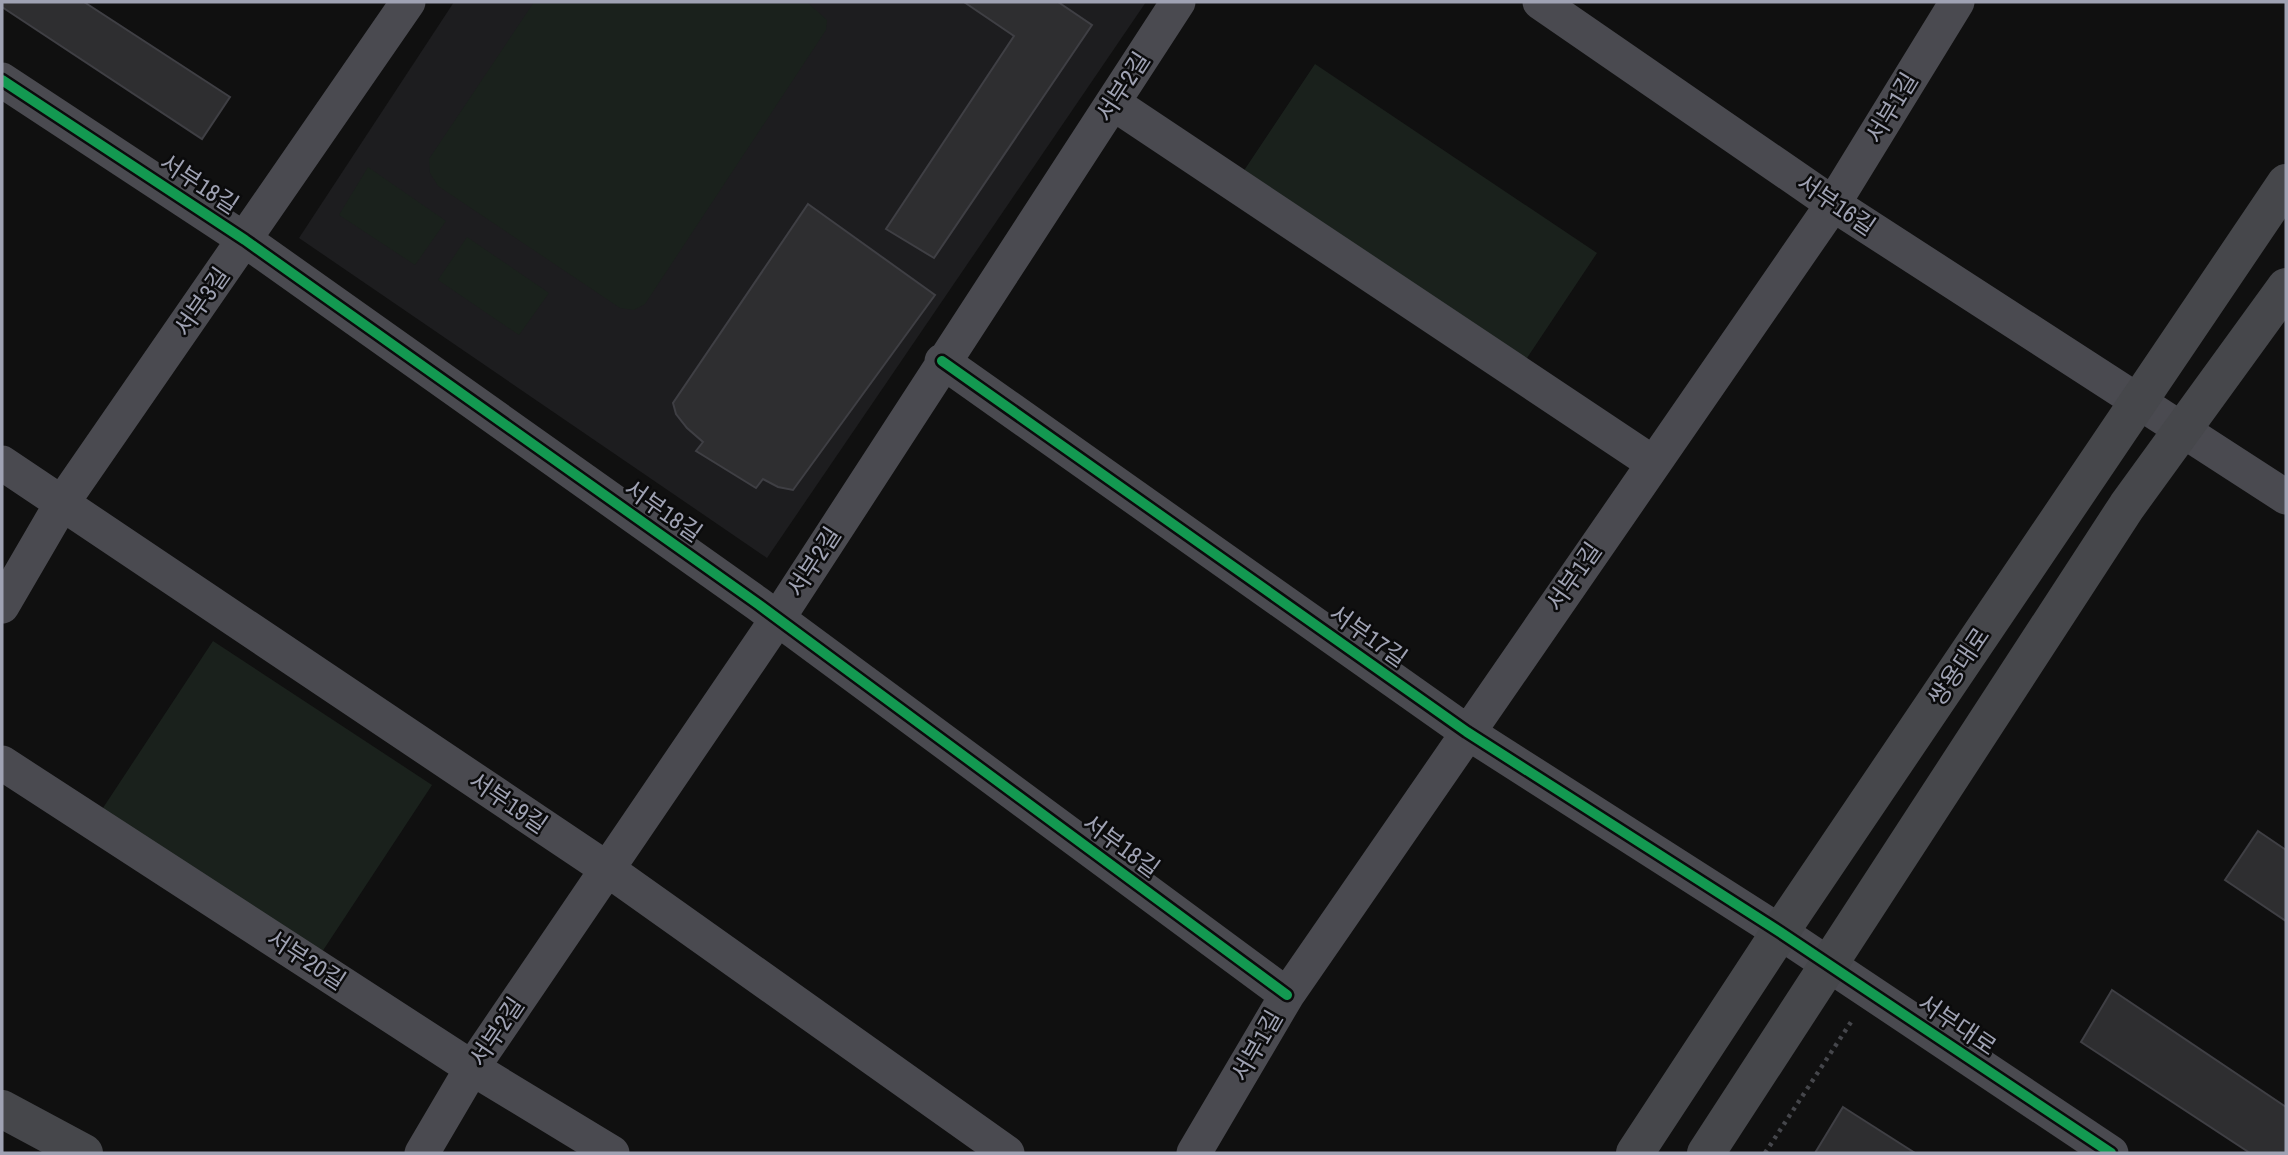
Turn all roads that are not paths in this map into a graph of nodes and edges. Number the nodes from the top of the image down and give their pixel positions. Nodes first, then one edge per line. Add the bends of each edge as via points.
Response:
1 (408, 2) edge
2 (1178, 2) edge
3 (1540, 2) edge
4 (1957, 2) edge
5 (2, 80) edge
6 (1113, 103) junction
7 (2286, 183) edge
8 (1833, 204) junction
9 (245, 240) junction
10 (2286, 287) edge
11 (942, 361) junction
12 (2138, 400) junction
13 (2184, 428) junction
14 (2, 463) edge
15 (1653, 463) junction
16 (2286, 497) edge
17 (62, 503) junction
18 (2, 606) edge
19 (778, 618) junction
20 (1467, 732) junction
21 (2, 763) edge
22 (607, 869) junction
23 (1780, 932) junction
24 (1829, 965) junction
25 (1287, 995) junction
26 (472, 1068) junction
27 (2, 1109) edge
28 (84, 1153) edge
29 (422, 1153) edge
30 (612, 1153) edge
31 (1007, 1153) edge
32 (1194, 1153) edge
33 (1635, 1153) edge
34 (1706, 1153) edge
35 (2111, 1153) edge

1 - 9 street, 서부3길
2 - 6 street, 서부2길
3 - 8 street, 서부16길
4 - 8 street, 서부1길
5 - 9 street, 서부18길
6 - 11 street, 서부2길
6 - 15 street
7 - 12 main road, 쌍용대로
8 - 12 street, 서부16길
8 - 15 street, 서부1길
9 - 17 street, 서부3길
9 - 19 street, 서부18길
10 - 13 main road
11 - 19 street, 서부2길
11 - 20 street, 서부17길
12 - 13 street, 서부16길
12 - 23 main road, 쌍용대로
13 - 16 street, 서부16길
13 - 24 main road via 2127,506
14 - 17 street, 서부19길
15 - 20 street, 서부1길
17 - 18 street, 서부3길
17 - 22 street, 서부19길
19 - 22 street, 서부2길
19 - 25 street, 서부18길
20 - 23 street, 서부17길
20 - 25 street, 서부1길
21 - 26 street, 서부20길
22 - 26 street, 서부2길
22 - 31 street, 서부19길
23 - 24 street, 서부대로
23 - 33 main road, 쌍용대로
24 - 34 main road
24 - 35 street, 서부대로
25 - 32 street, 서부1길
26 - 29 street, 서부2길
26 - 30 street, 서부20길
27 - 28 main road

